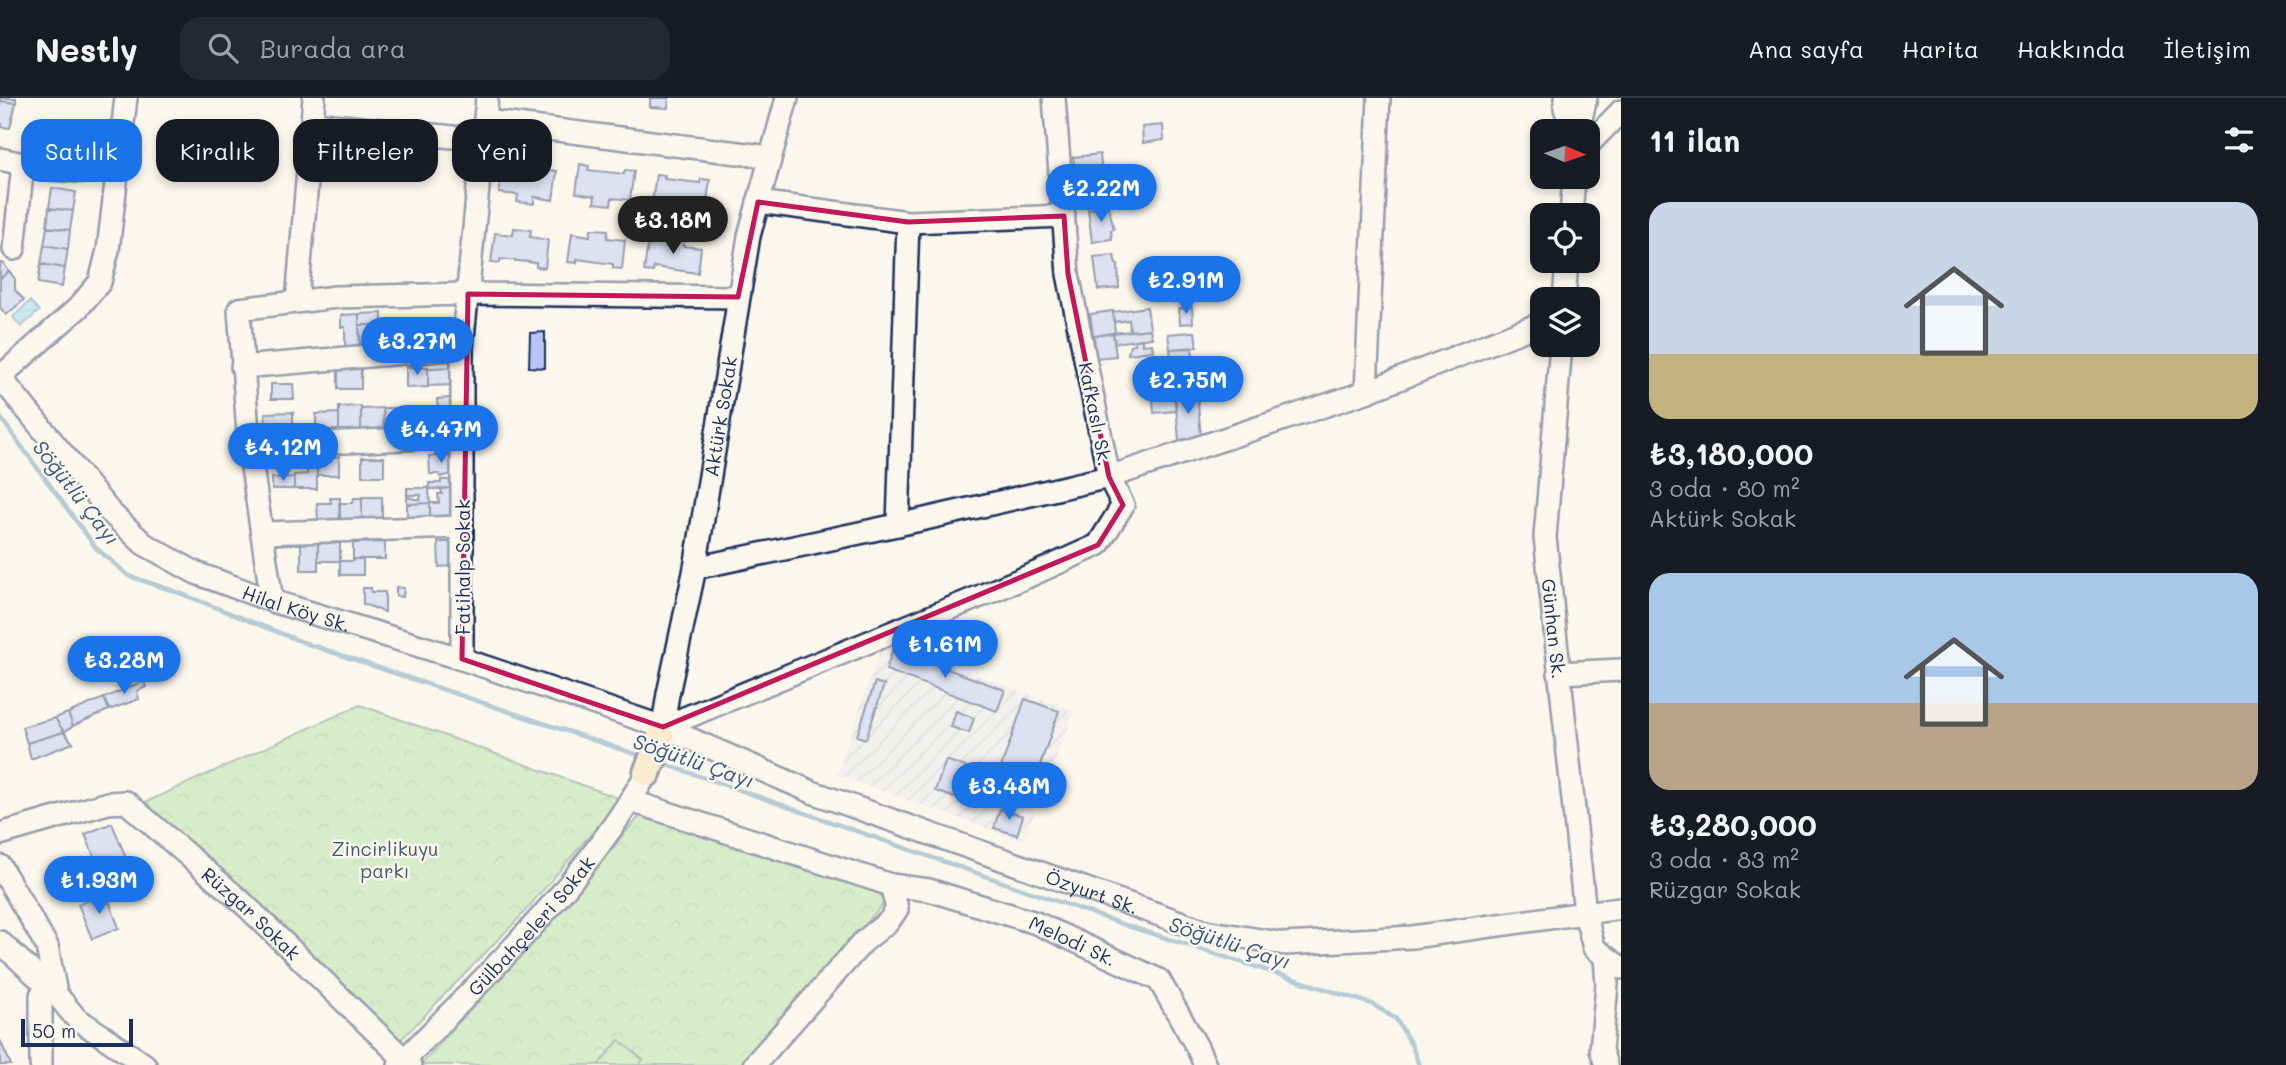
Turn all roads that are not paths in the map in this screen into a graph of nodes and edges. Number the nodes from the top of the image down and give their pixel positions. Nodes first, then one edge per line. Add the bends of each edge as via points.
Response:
1 (126, 98) edge
2 (314, 98) edge
3 (487, 98) edge
4 (787, 98) edge
5 (1054, 98) edge
6 (1379, 98) edge
7 (1566, 98) edge
8 (1586, 98) edge
9 (1621, 111) edge
10 (312, 119) edge
11 (485, 119) edge
12 (1569, 119) edge
13 (1581, 119) edge
14 (1600, 133) edge
15 (552, 137) edge
16 (770, 158) junction
17 (0, 159) edge
18 (21, 164) edge
19 (21, 182) edge
20 (307, 182) edge
21 (479, 182) edge
22 (758, 202) junction
23 (1064, 216) junction
24 (908, 222) junction
25 (14, 249) dead end
26 (468, 294) junction
27 (738, 297) junction
28 (297, 301) junction
29 (1530, 328) edge
30 (462, 348) junction
31 (1560, 357) edge
32 (242, 367) junction
33 (0, 377) edge
34 (1366, 392) junction
35 (461, 436) junction
36 (249, 447) junction
37 (1109, 477) junction
38 (898, 525) junction
39 (462, 527) junction
40 (263, 533) junction
41 (695, 568) junction
42 (272, 601) junction
43 (462, 659) junction
44 (1621, 670) edge
45 (1559, 673) junction
46 (662, 732) junction
47 (647, 773) joint
48 (631, 800) junction
49 (0, 834) edge
50 (0, 866) edge
51 (891, 885) junction
52 (1621, 908) edge
53 (1584, 913) junction
54 (0, 942) edge
55 (1613, 963) edge
56 (56, 995) junction
57 (405, 1063) edge
58 (41, 1065) edge
59 (145, 1065) edge
60 (754, 1065) edge
61 (1205, 1065) edge
62 (1605, 1065) edge

1 - 33 street via 100,282 78,308
2 - 10 street
3 - 11 street, Fatihalp Sokak
4 - 16 street, Aktürk Sokak
5 - 23 street, Kafkaslı Sk.
6 - 34 street
7 - 12 street
8 - 13 street
9 - 14 street
15 - 16 street
16 - 22 street, Aktürk Sokak
17 - 18 street
19 - 25 street
20 - 28 street
21 - 26 street, Fatihalp Sokak
22 - 24 street
22 - 27 street, Aktürk Sokak
23 - 24 street
23 - 37 street, Kafkaslı Sk. via 1068,274
24 - 38 street
26 - 27 street
26 - 28 street
26 - 30 street, Fatihalp Sokak
27 - 41 street, Aktürk Sokak
28 - 32 street via 239,309
29 - 34 street
30 - 32 street
30 - 35 street, Fatihalp Sokak
31 - 45 street, Günhan Sk. via 1545,537
32 - 36 street
33 - 42 street, Hilal Köy Sk. via 110,512 144,544 196,573
34 - 37 street
35 - 36 street
35 - 39 street, Fatihalp Sokak
36 - 40 street
37 - 38 street
37 - 46 street, Kafkaslı Sk. via 1123,505 1098,545
38 - 41 street
39 - 40 street
39 - 43 street, Fatihalp Sokak
40 - 42 street
41 - 46 street, Aktürk Sokak
42 - 43 street, Hilal Köy Sk.
43 - 46 street, Hilal Köy Sk.
44 - 45 street
45 - 53 street, Günhan Sk.
46 - 47 main road
46 - 53 street, Özyurt Sk. via 812,792 1205,931 1284,944 1412,937
47 - 48 street, Gülbahçeleri Sokak
48 - 51 street, Melodi Sk.
48 - 57 street, Gülbahçeleri Sokak via 611,832 531,929
49 - 57 street, Rüzgar Sokak via 126,802 242,902
50 - 56 street via 47,946
51 - 60 street via 897,909 889,921 863,943
51 - 61 street, Melodi Sk. via 929,890 1036,923 1159,980
52 - 53 street
53 - 55 street, Günhan Sk. via 1594,948
54 - 56 street
55 - 62 street via 1601,1050
56 - 58 street via 41,996
56 - 59 street via 76,1018

